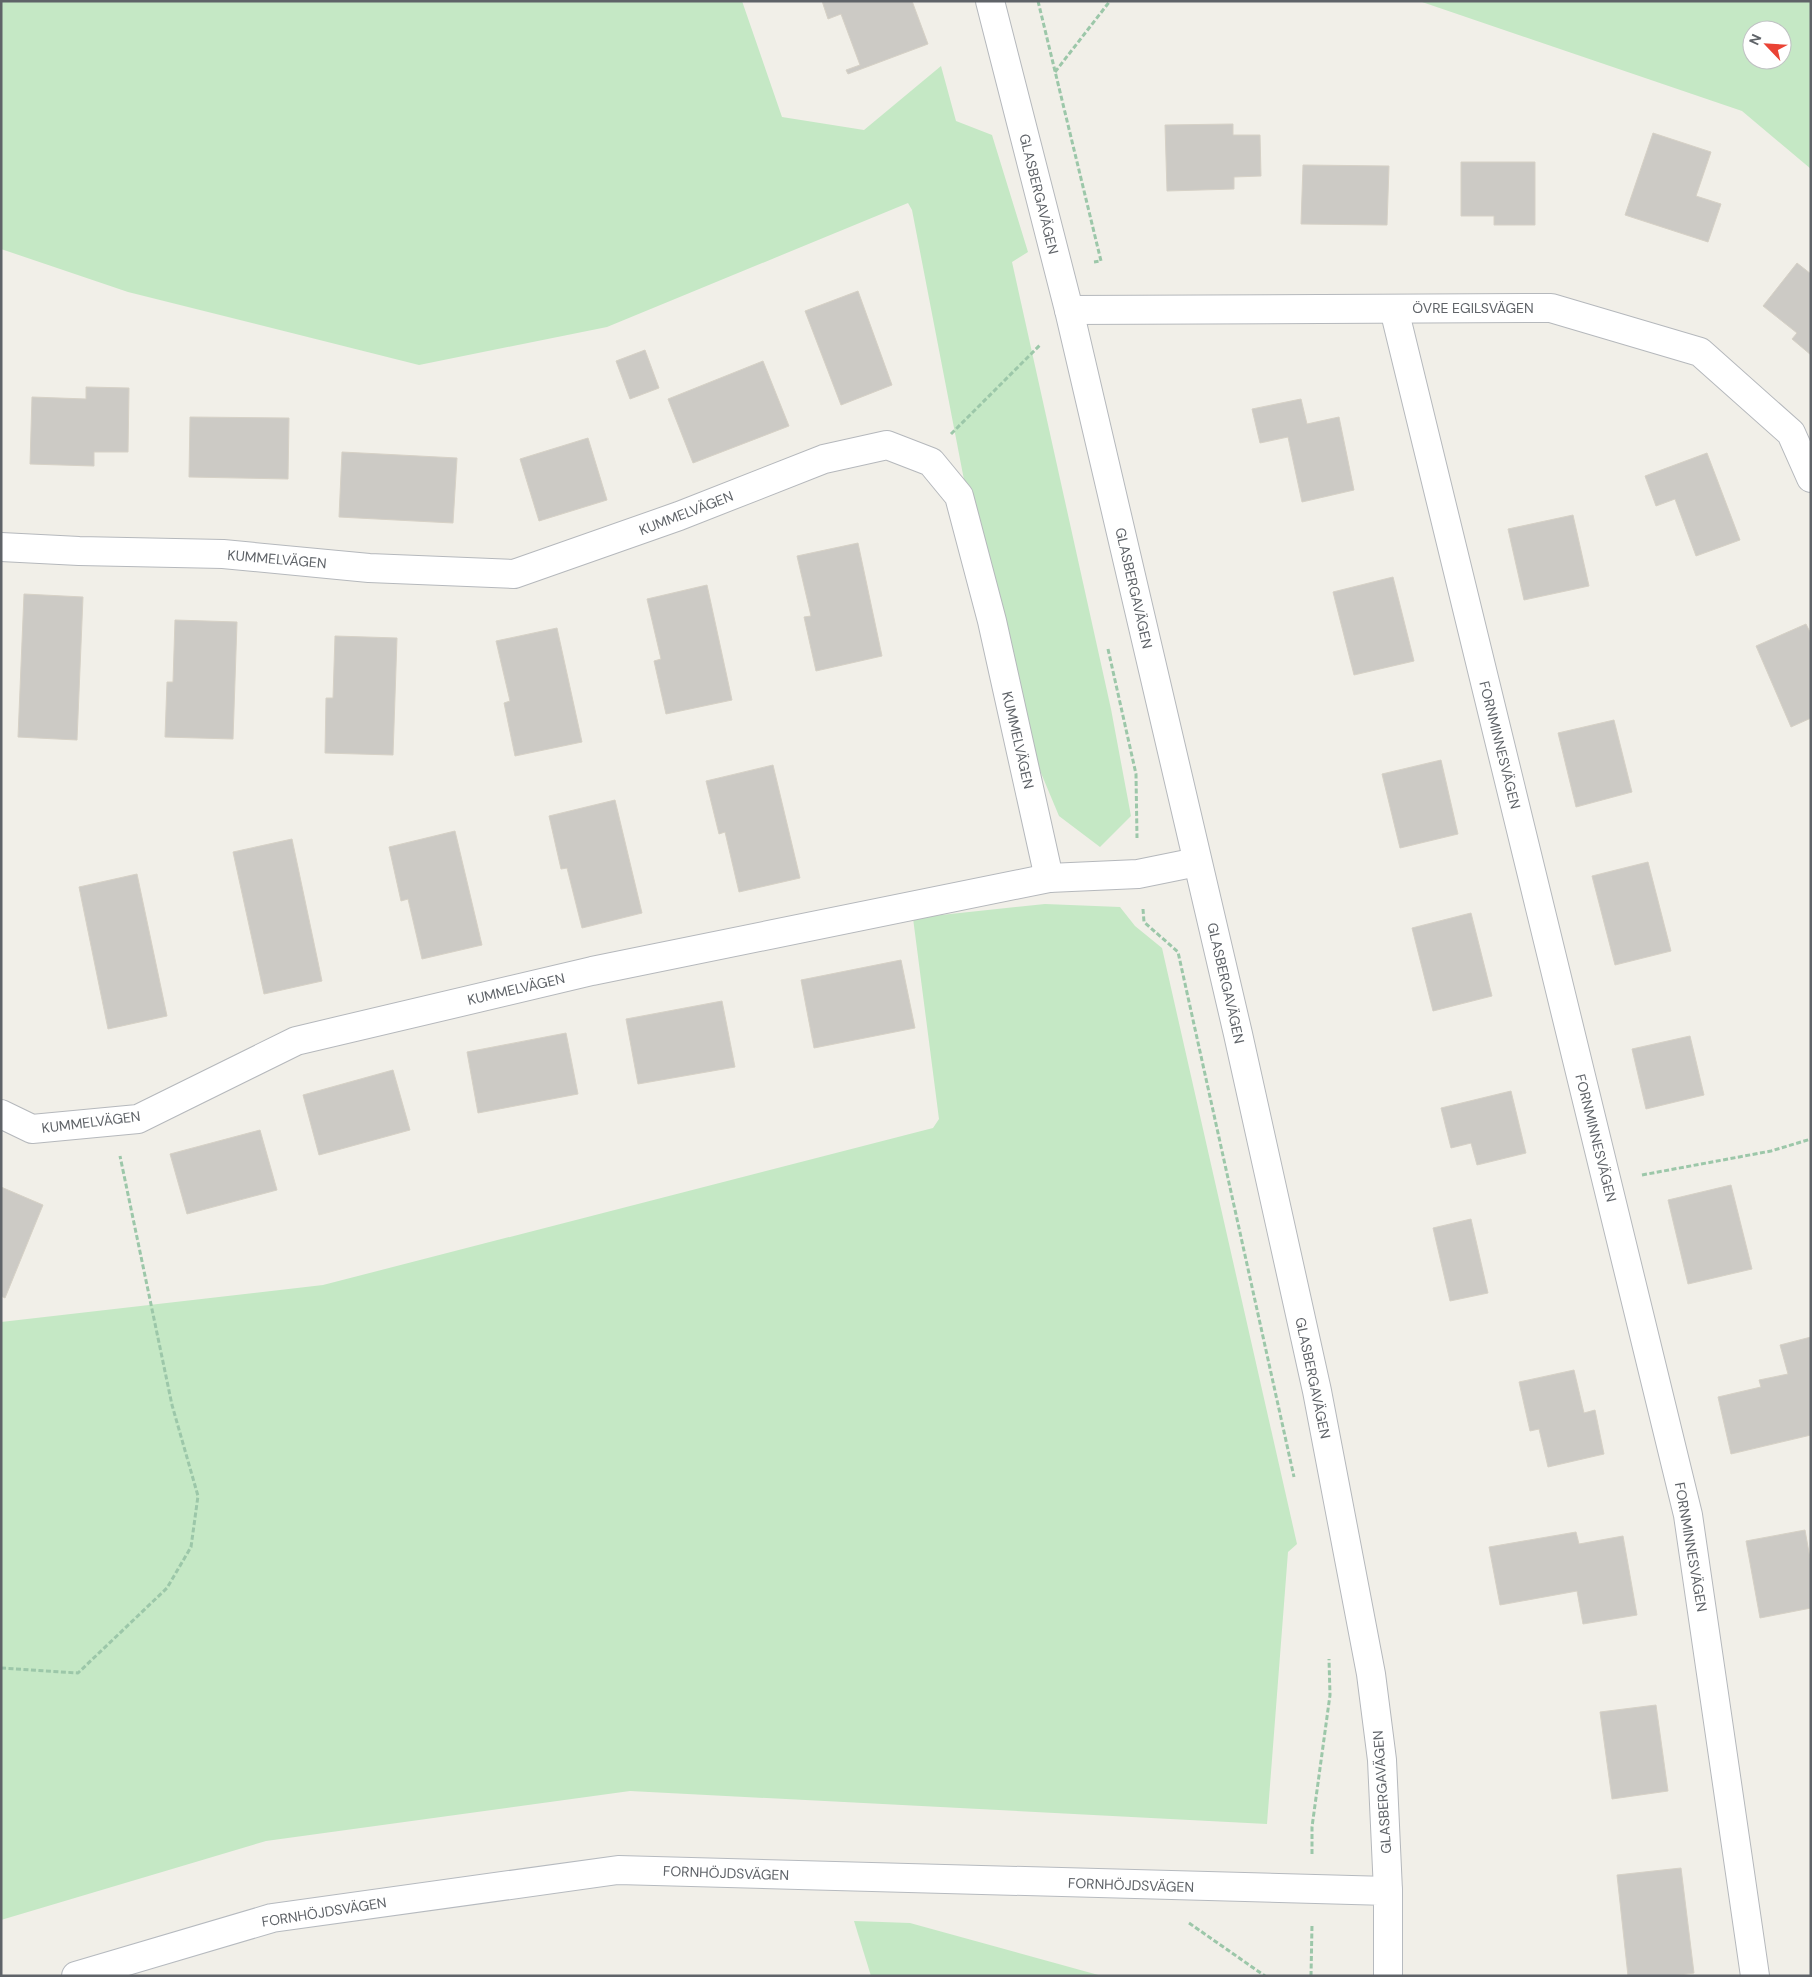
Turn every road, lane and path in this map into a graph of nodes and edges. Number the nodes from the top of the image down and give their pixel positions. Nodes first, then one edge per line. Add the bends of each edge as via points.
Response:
1 (990, 1) edge
2 (1038, 1) edge
3 (1110, 1) edge
4 (1055, 73) junction
5 (1058, 269) junction
6 (1394, 309) junction
7 (1069, 310) junction
8 (1039, 336) dead end
9 (1041, 345) junction
10 (1043, 354) dead end
11 (931, 462) junction
12 (1811, 478) edge
13 (1, 547) edge
14 (1108, 647) dead end
15 (1197, 862) junction
16 (1138, 874) junction
17 (1049, 878) junction
18 (1, 1114) edge
19 (113, 1122) junction
20 (1811, 1139) edge
21 (1607, 1182) junction
22 (1296, 1487) dead end
23 (1329, 1650) dead end
24 (1, 1668) edge
25 (1313, 1890) junction
26 (1388, 1892) junction
27 (1186, 1921) dead end
28 (76, 1976) edge
29 (1265, 1976) edge
30 (1311, 1976) edge
31 (1388, 1976) edge
32 (1755, 1976) edge

1 - 5 street, GLASBERGAVÄGEN
2 - 4 path
3 - 4 path
4 - 5 path via 1101,261
5 - 7 street, GLASBERGAVÄGEN
6 - 7 street, ÖVRE EGILSVÄGEN
6 - 12 street, ÖVRE EGILSVÄGEN via 1551,308 1700,352 1791,433
6 - 21 street, FORNMINNESVÄGEN
7 - 15 street, GLASBERGAVÄGEN
8 - 9 path
9 - 10 path
9 - 11 path via 951,434
11 - 13 street, KUMMELVÄGEN via 887,445 824,459 679,516 514,574 369,568 223,554
11 - 17 street, KUMMELVÄGEN via 959,496 992,621
14 - 16 path via 1136,774
15 - 16 street, KUMMELVÄGEN
15 - 26 street, GLASBERGAVÄGEN via 1317,1391 1370,1674 1382,1760
16 - 17 street, KUMMELVÄGEN
16 - 22 path via 1144,922 1178,952
17 - 19 street, KUMMELVÄGEN via 592,972 296,1041 138,1119
18 - 19 street, KUMMELVÄGEN via 32,1129
19 - 24 path via 172,1405 198,1496 191,1547 167,1588 78,1673
20 - 21 path via 1771,1151
21 - 32 street, FORNMINNESVÄGEN via 1688,1515
23 - 25 path via 1330,1695 1312,1827
25 - 26 street, FORNHÖJDSVÄGEN
25 - 28 street, FORNHÖJDSVÄGEN via 618,1870 272,1918
25 - 30 path
26 - 31 street, GLASBERGAVÄGEN
27 - 29 path

